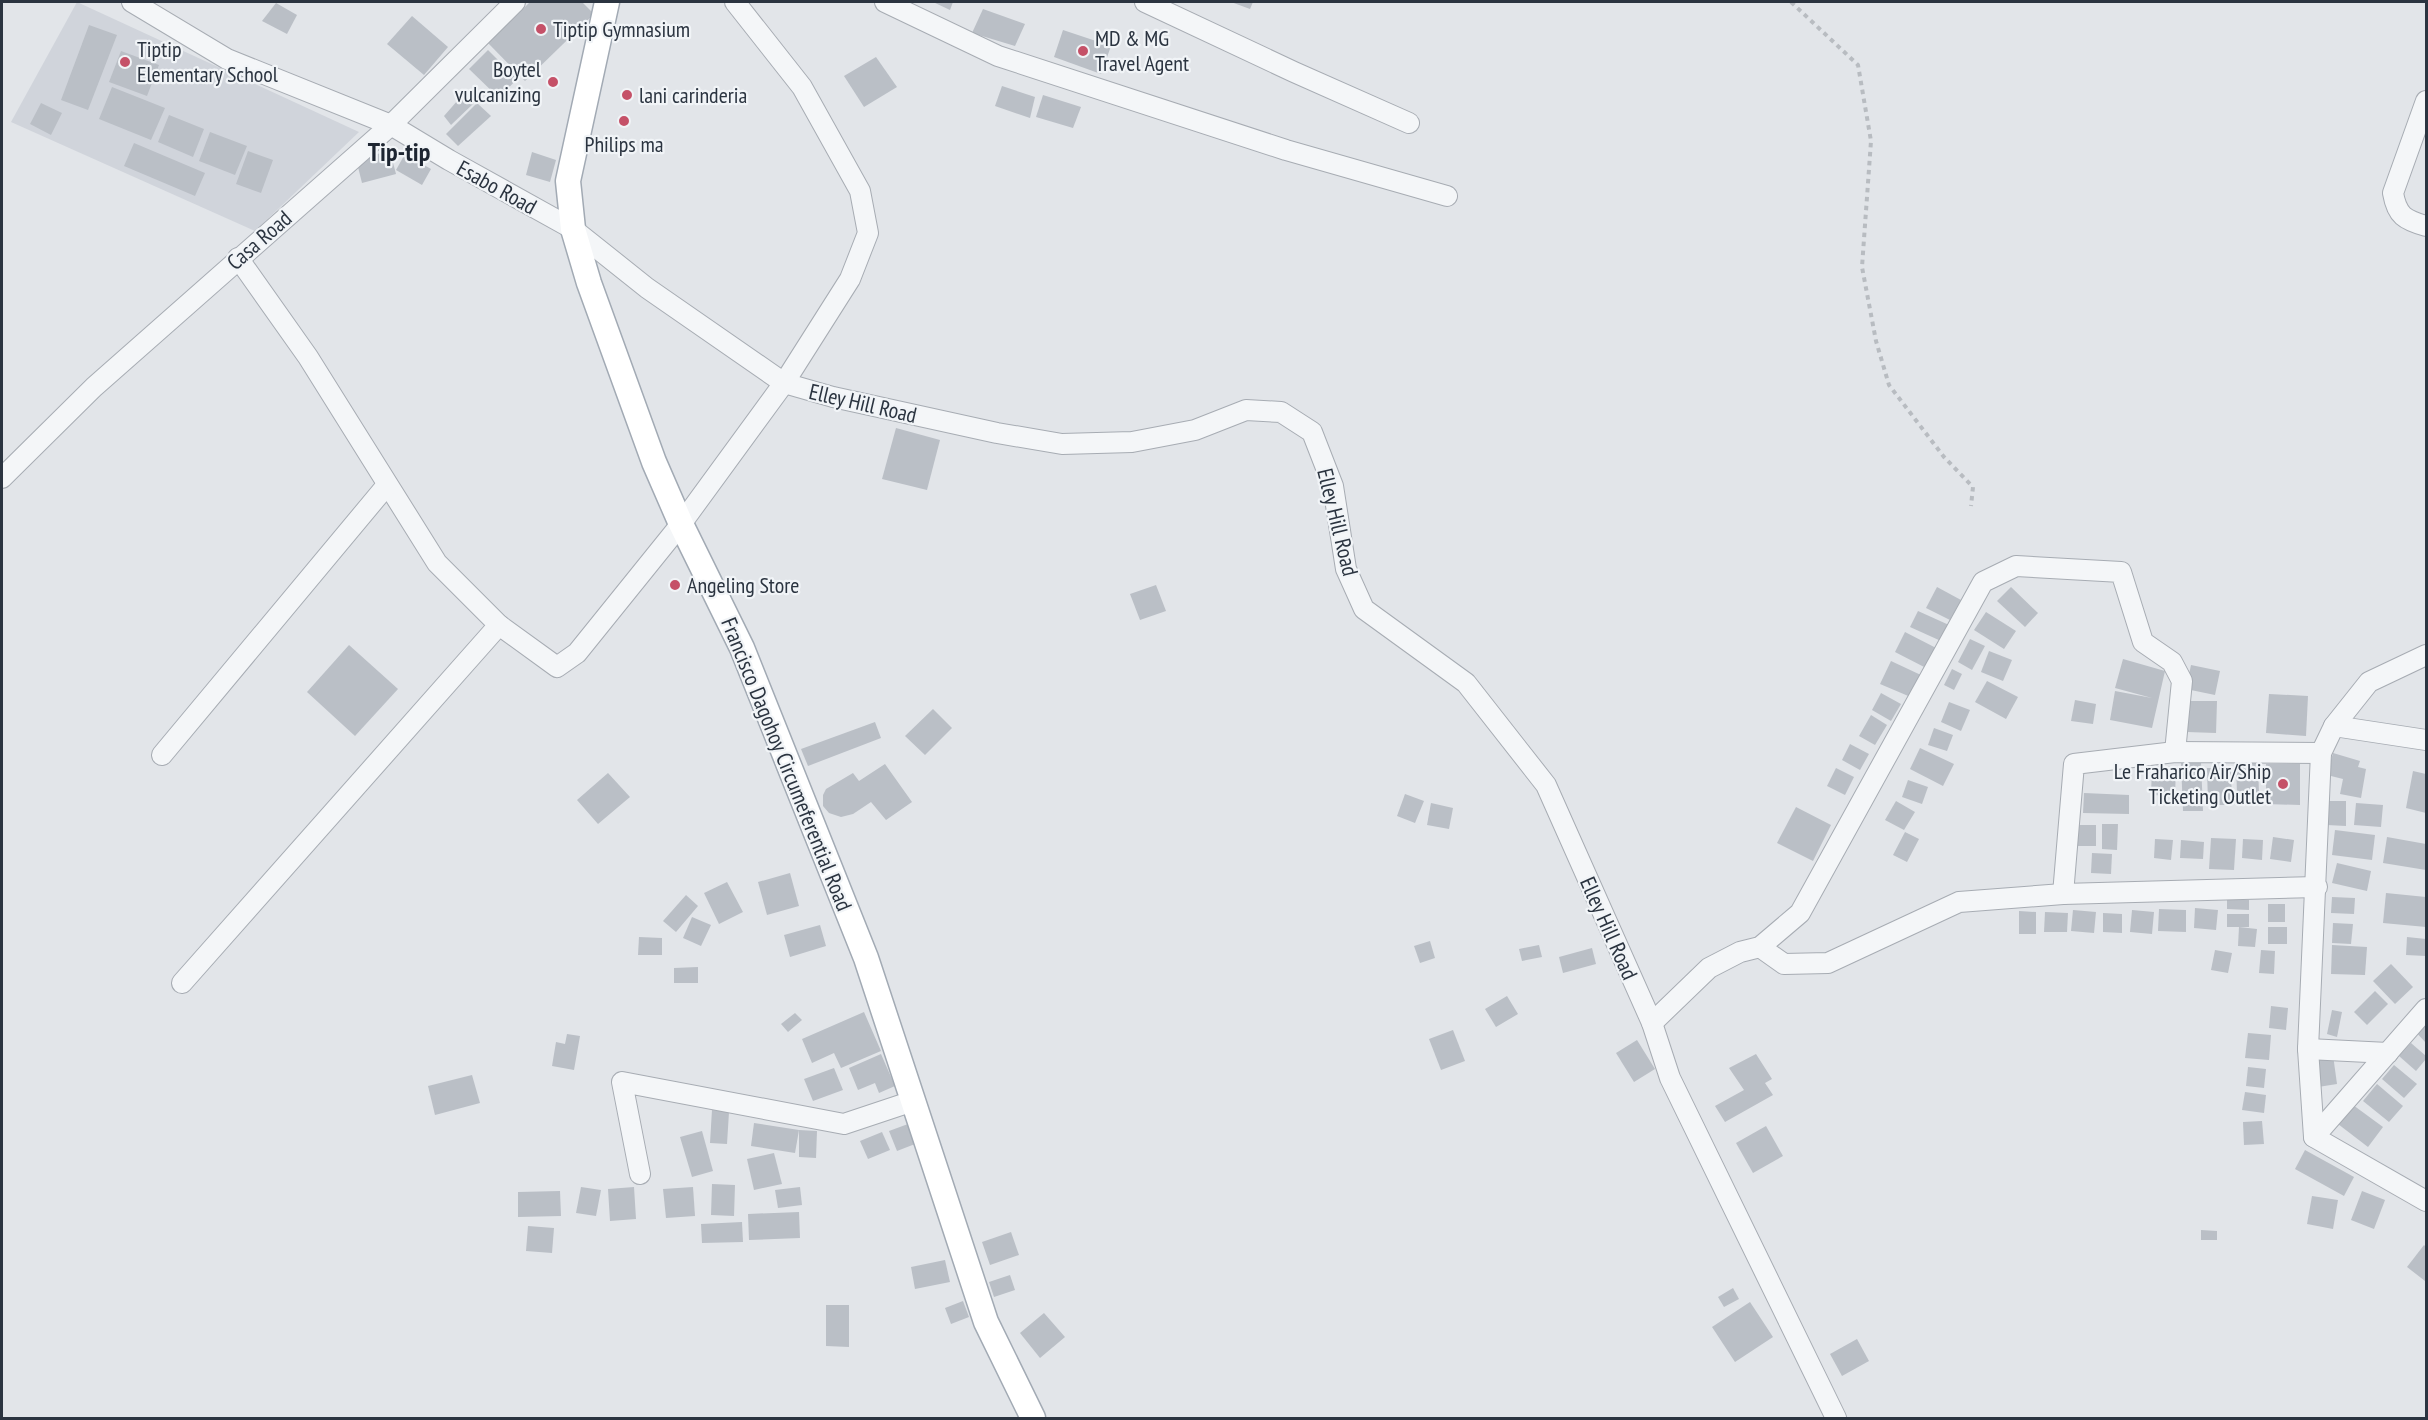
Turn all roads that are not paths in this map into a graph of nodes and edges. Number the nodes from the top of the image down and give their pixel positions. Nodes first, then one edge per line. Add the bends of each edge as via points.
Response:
1 (132, 2) edge
2 (515, 2) edge
3 (607, 2) edge
4 (735, 2) edge
5 (885, 2) edge
6 (1145, 2) edge
7 (2427, 100) edge
8 (1409, 123) dead end
9 (391, 125) junction
10 (1448, 196) dead end
11 (2427, 225) edge
12 (573, 229) junction
13 (238, 258) junction
14 (784, 383) junction
15 (2, 477) edge
16 (387, 485) junction
17 (681, 524) junction
18 (499, 624) junction
19 (2427, 655) edge
20 (2334, 726) junction
21 (2427, 740) edge
22 (2175, 752) junction
23 (2322, 753) junction
24 (162, 755) dead end
25 (2317, 887) junction
26 (2063, 894) junction
27 (1760, 947) junction
28 (183, 983) dead end
29 (2427, 1009) edge
30 (1652, 1023) junction
31 (2308, 1048) junction
32 (2388, 1053) junction
33 (913, 1101) junction
34 (2314, 1137) junction
35 (640, 1174) dead end
36 (2427, 1201) edge
37 (1033, 1419) edge
38 (1836, 1419) edge

1 - 9 street, Esabo Road via 227,59
2 - 9 street, Casa Road
3 - 12 main road, Francisco Dagohoy Circumeferential Road via 568,181
4 - 14 street via 802,87 860,191 868,233 850,279
5 - 10 street via 998,56 1286,150
6 - 8 street
7 - 11 street via 2393,193 2396,208 2408,221
9 - 12 street, Esabo Road
9 - 13 street, Casa Road
12 - 14 street, Elley Hill Road via 647,288
12 - 17 main road, Francisco Dagohoy Circumeferential Road via 654,462
13 - 15 street, Casa Road via 94,387
13 - 16 street via 308,357
14 - 17 street
14 - 30 street, Elley Hill Road via 997,433 1062,444 1132,442 1195,430 1246,410 1281,412 1312,432 1333,486 1346,569 1364,609 1466,683 1546,785
16 - 18 street via 436,563
16 - 24 street
17 - 18 street via 578,653 557,667
17 - 33 main road, Francisco Dagohoy Circumeferential Road via 742,648 796,780 866,958
18 - 28 street
19 - 20 street via 2370,682
20 - 21 street
20 - 23 street
22 - 23 street
22 - 26 street via 2074,764
22 - 27 street via 2182,681 2172,662 2143,642 2121,572 2016,566 1983,582 1800,913
23 - 25 street
25 - 26 street
25 - 31 street
26 - 27 street via 1959,902 1828,963 1784,964
27 - 30 street via 1709,968
29 - 32 street
30 - 38 street, Elley Hill Road via 1670,1078
31 - 32 street
31 - 34 street
32 - 34 street
33 - 35 street via 844,1124 622,1082
33 - 37 main road, Francisco Dagohoy Circumeferential Road via 986,1322
34 - 36 street

